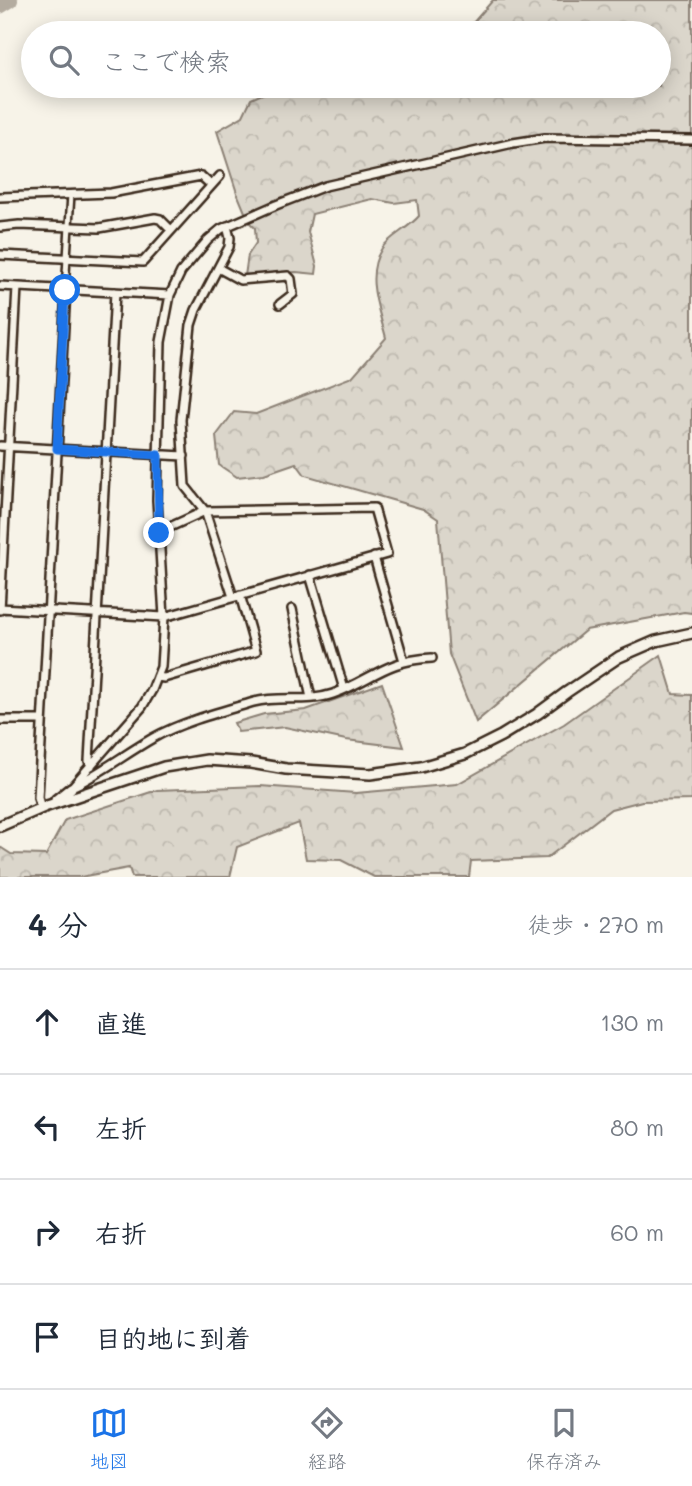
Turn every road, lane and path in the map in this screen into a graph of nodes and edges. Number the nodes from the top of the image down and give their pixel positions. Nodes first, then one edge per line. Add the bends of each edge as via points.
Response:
1 (692, 141) edge
2 (220, 176) dead end
3 (211, 185) junction
4 (71, 194) junction
5 (0, 197) edge
6 (227, 226) junction
7 (0, 227) edge
8 (69, 227) junction
9 (171, 230) junction
10 (0, 256) edge
11 (67, 259) junction
12 (218, 268) junction
13 (0, 286) edge
14 (17, 287) junction
15 (66, 290) junction
16 (115, 292) junction
17 (170, 295) junction
18 (280, 304) dead end
19 (4, 447) edge
20 (57, 449) junction
21 (105, 452) junction
22 (158, 455) junction
23 (184, 456) junction
24 (205, 511) junction
25 (159, 533) junction
26 (374, 557) junction
27 (310, 575) junction
28 (236, 596) junction
29 (0, 609) edge
30 (292, 609) dead end
31 (48, 610) junction
32 (97, 613) junction
33 (164, 617) junction
34 (692, 633) edge
35 (432, 658) dead end
36 (404, 661) junction
37 (157, 677) junction
38 (344, 689) junction
39 (312, 698) junction
40 (0, 720) edge
41 (42, 720) junction
42 (91, 766) junction
43 (71, 788) junction
44 (41, 808) junction
45 (0, 826) edge

1 - 6 street via 545,138 513,143 325,186
2 - 3 street
3 - 4 street via 201,176 111,193
3 - 9 street
4 - 5 street
4 - 8 street
6 - 12 street via 229,247
6 - 17 street via 208,240 181,272
7 - 8 street
8 - 9 street via 99,228 155,218
8 - 11 street
9 - 11 street via 142,262
10 - 11 street
11 - 15 street
12 - 18 street via 240,279 288,276 293,294
12 - 23 street via 191,326 181,420
13 - 14 street
14 - 15 street
14 - 19 street
15 - 16 street
15 - 20 street
16 - 17 street
16 - 21 street
17 - 22 street via 161,342
19 - 20 street
19 - 29 street
20 - 21 street
20 - 31 street
21 - 22 street
21 - 32 street
22 - 23 street
22 - 25 street
23 - 24 street via 185,486
24 - 25 street
24 - 26 street via 374,508 387,554
24 - 28 street
25 - 33 street
26 - 27 street
26 - 36 street
27 - 28 street
27 - 38 street
28 - 33 street
28 - 37 street via 256,651
29 - 31 street
30 - 39 street
31 - 32 street
31 - 41 street
32 - 33 street
32 - 42 street
33 - 37 street
34 - 44 street via 656,641 619,657 501,736 465,754 421,767 370,774 207,760 164,767
35 - 36 street
36 - 38 street
37 - 42 street via 142,706
38 - 39 street
39 - 43 street via 257,701 174,729
40 - 41 street
41 - 44 street
42 - 43 street
43 - 44 street
44 - 45 street

